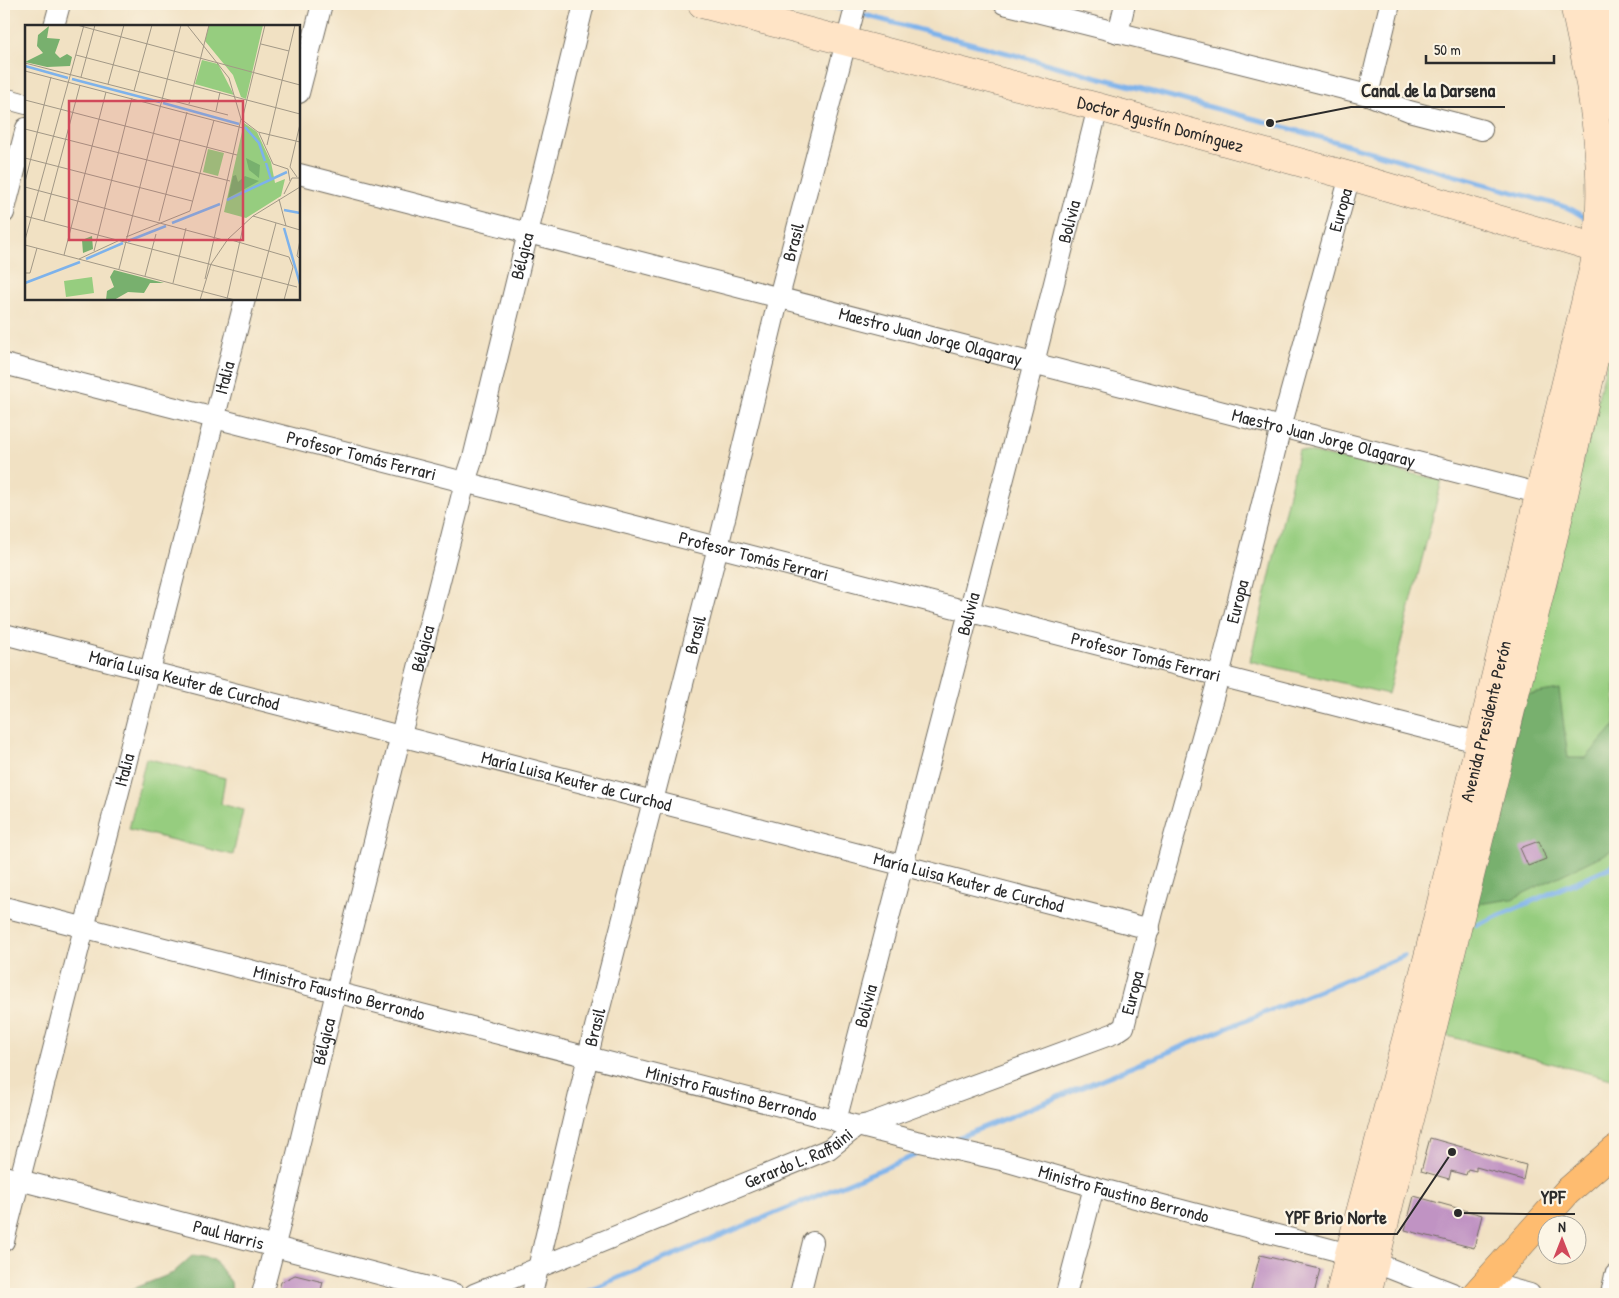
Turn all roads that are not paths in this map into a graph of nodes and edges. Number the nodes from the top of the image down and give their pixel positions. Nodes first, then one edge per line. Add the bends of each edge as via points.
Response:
1 (60, 4) edge
2 (322, 4) edge
3 (584, 4) edge
4 (702, 4) edge
5 (856, 4) edge
6 (1004, 4) edge
7 (1125, 4) edge
8 (1390, 4) edge
9 (1574, 4) edge
10 (1598, 4) edge
11 (54, 25) edge
12 (1118, 33) junction
13 (847, 41) junction
14 (300, 89) edge
15 (1368, 95) junction
16 (4, 98) edge
17 (25, 104) edge
18 (1615, 105) edge
19 (1098, 107) junction
20 (1482, 130) dead end
21 (25, 132) edge
22 (1615, 146) edge
23 (300, 174) edge
24 (1350, 176) junction
25 (1608, 177) edge
26 (4, 214) edge
27 (528, 233) junction
28 (1609, 255) edge
29 (779, 297) junction
30 (245, 300) edge
31 (1034, 363) junction
32 (4, 364) edge
33 (215, 418) junction
34 (1281, 427) junction
35 (466, 482) junction
36 (1552, 496) junction
37 (718, 547) junction
38 (969, 612) junction
39 (4, 634) edge
40 (151, 672) junction
41 (1219, 676) junction
42 (402, 736) junction
43 (1491, 746) junction
44 (652, 801) junction
45 (903, 866) junction
46 (4, 906) edge
47 (85, 927) junction
48 (1150, 930) junction
49 (336, 992) junction
50 (1124, 1027) joint
51 (1420, 1028) junction
52 (588, 1057) junction
53 (836, 1121) junction
54 (858, 1126) junction
55 (1615, 1150) edge
56 (12, 1178) edge
57 (1094, 1187) junction
58 (4, 1241) edge
59 (813, 1242) dead end
60 (274, 1246) junction
61 (1349, 1254) junction
62 (1376, 1263) junction
63 (539, 1267) junction
64 (1615, 1275) edge
65 (1481, 1288) edge
66 (262, 1294) edge
67 (455, 1294) edge
68 (474, 1294) edge
69 (532, 1294) edge
70 (800, 1294) edge
71 (1066, 1294) edge
72 (1340, 1294) edge
73 (1367, 1294) edge
74 (1454, 1294) edge
75 (1530, 1294) edge
76 (1611, 1294) edge

1 - 11 street
2 - 14 street
3 - 27 street, Bélgica
4 - 13 main road, Doctor Agustín Domínguez
5 - 13 street, Brasil
6 - 12 street
7 - 12 street
8 - 15 street
9 - 25 main road
10 - 18 main road
12 - 15 street
13 - 19 main road, Doctor Agustín Domínguez
13 - 29 street, Brasil
15 - 20 street via 1409,111
16 - 17 street
19 - 24 main road, Doctor Agustín Domínguez
19 - 31 street, Bolivia
21 - 26 street
22 - 25 main road, Avenida Presidente Perón
23 - 27 street, Maestro Juan Jorge Olagaray
24 - 28 main road, Doctor Agustín Domínguez
24 - 34 street, Europa
25 - 28 main road, Avenida Presidente Perón
27 - 29 street, Maestro Juan Jorge Olagaray
27 - 35 street, Bélgica
28 - 36 main road, Avenida Presidente Perón
29 - 31 street, Maestro Juan Jorge Olagaray
29 - 37 street, Brasil
30 - 33 street, Italia
31 - 34 street, Maestro Juan Jorge Olagaray
31 - 38 street, Bolivia
32 - 33 street, Profesor Tomás Ferrari
33 - 35 street, Profesor Tomás Ferrari
33 - 40 street, Italia
34 - 36 street, Maestro Juan Jorge Olagaray
34 - 41 street, Europa
35 - 37 street, Profesor Tomás Ferrari
35 - 42 street, Bélgica
36 - 43 main road, Avenida Presidente Perón
37 - 38 street, Profesor Tomás Ferrari
37 - 44 street, Brasil
38 - 41 street, Profesor Tomás Ferrari
38 - 45 street, Bolivia
39 - 40 street, María Luisa Keuter de Curchod
40 - 42 street, María Luisa Keuter de Curchod
40 - 47 street, Italia
41 - 43 street, Profesor Tomás Ferrari
41 - 48 street, Europa
42 - 44 street, María Luisa Keuter de Curchod
42 - 49 street, Bélgica
43 - 51 main road, Avenida Presidente Perón
44 - 45 street, María Luisa Keuter de Curchod
44 - 52 street, Brasil
45 - 48 street, María Luisa Keuter de Curchod
45 - 53 street, Bolivia
46 - 47 street, Ministro Faustino Berrondo
47 - 49 street, Ministro Faustino Berrondo
47 - 56 street, Italia
48 - 50 street, Europa
49 - 52 street, Ministro Faustino Berrondo
49 - 60 street, Bélgica
50 - 54 street, Gerardo L. Raffaini
51 - 61 main road, Avenida Presidente Perón
51 - 62 main road, Avenida Presidente Perón
52 - 53 street, Ministro Faustino Berrondo
52 - 63 street, Brasil
53 - 54 street, Ministro Faustino Berrondo
54 - 57 street, Ministro Faustino Berrondo via 1002,1160
54 - 63 street, Gerardo L. Raffaini via 829,1149
55 - 65 main road via 1567,1192
56 - 58 street, Italia
56 - 60 street, Paul Harris
57 - 61 street, Ministro Faustino Berrondo
57 - 71 street
59 - 70 street
60 - 66 street, Bélgica
60 - 67 street, Paul Harris
61 - 62 street, Ministro Faustino Berrondo
61 - 72 main road, Avenida Presidente Perón
62 - 73 main road, Avenida Presidente Perón
62 - 74 street, Ministro Faustino Berrondo
63 - 68 street, Gerardo L. Raffaini
63 - 69 street, Brasil
64 - 76 street
65 - 75 street

